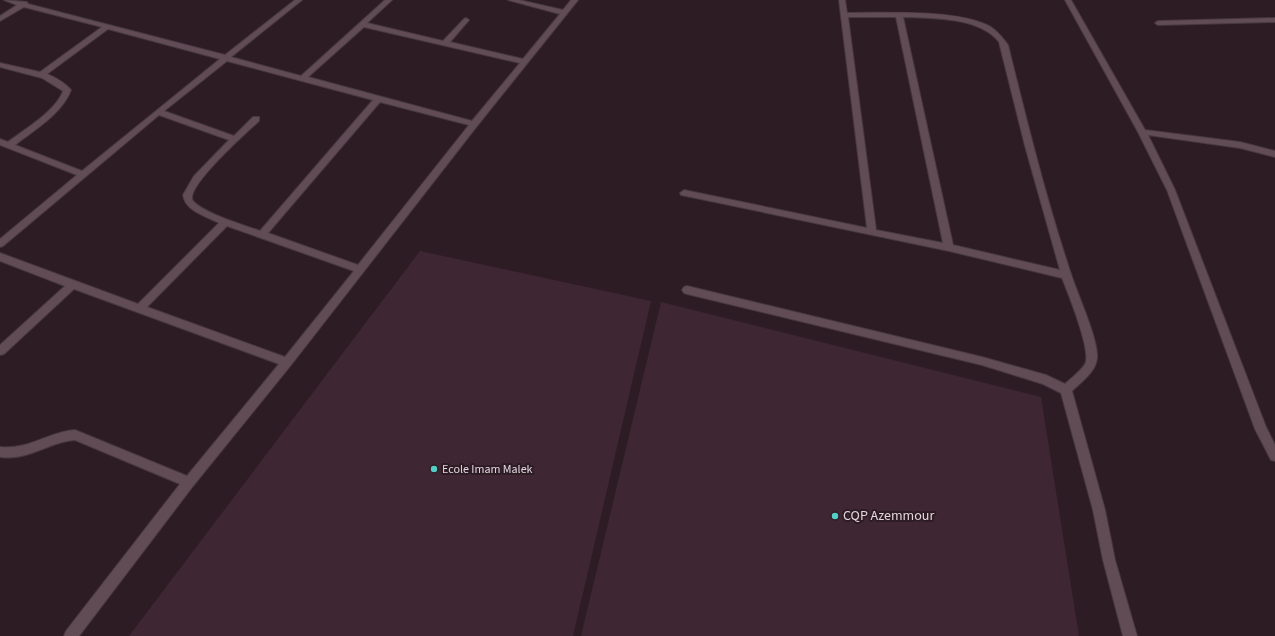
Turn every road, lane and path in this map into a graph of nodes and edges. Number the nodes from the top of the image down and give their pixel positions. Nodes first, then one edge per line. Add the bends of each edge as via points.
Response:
1 (7, 0) edge
2 (30, 0) edge
3 (298, 0) edge
4 (389, 0) edge
5 (512, 0) edge
6 (575, 0) edge
7 (842, 0) edge
8 (1068, 0) edge
9 (23, 4) junction
10 (565, 13) junction
11 (845, 15) junction
12 (899, 16) junction
13 (0, 19) edge
14 (466, 20) dead end
15 (1275, 20) edge
16 (1158, 23) dead end
17 (362, 24) junction
18 (108, 26) junction
19 (445, 43) junction
20 (226, 58) junction
21 (525, 62) junction
22 (0, 65) edge
23 (41, 75) junction
24 (304, 77) junction
25 (379, 98) junction
26 (158, 112) junction
27 (256, 119) dead end
28 (474, 124) junction
29 (1142, 132) junction
30 (235, 139) junction
31 (0, 142) edge
32 (9, 145) junction
33 (1275, 154) edge
34 (83, 174) junction
35 (684, 193) dead end
36 (225, 222) junction
37 (872, 232) junction
38 (262, 234) junction
39 (0, 244) edge
40 (950, 248) junction
41 (0, 257) edge
42 (359, 269) junction
43 (1066, 275) junction
44 (72, 285) junction
45 (687, 290) dead end
46 (140, 308) junction
47 (0, 351) edge
48 (287, 362) junction
49 (1066, 390) junction
50 (0, 452) edge
51 (1275, 456) edge
52 (189, 482) junction
53 (71, 636) edge
54 (1130, 636) edge

1 - 9 street
2 - 9 street
3 - 20 street
4 - 17 street
5 - 10 street
6 - 10 street
7 - 11 street
8 - 29 street
9 - 13 street
9 - 18 street
10 - 21 street
11 - 12 street
11 - 37 street
12 - 40 street
12 - 43 street via 966,21 986,28 999,37 1010,64 1029,146
14 - 19 street
15 - 16 street
17 - 19 street
17 - 24 street
18 - 20 street
18 - 23 street
19 - 21 street
20 - 24 street
20 - 26 street
21 - 28 street
22 - 23 street
23 - 32 street via 63,85 67,95 50,113
24 - 25 street
25 - 28 street
25 - 38 street
26 - 30 street
26 - 34 street
27 - 30 street
28 - 42 street
29 - 33 street via 1240,145
29 - 51 street via 1171,190 1261,429
30 - 36 street via 192,185 187,195 188,201 196,208
31 - 32 street
32 - 34 street
34 - 39 street
35 - 37 street
36 - 38 street
36 - 46 street
37 - 40 street
38 - 42 street
40 - 43 street
41 - 44 street
42 - 48 street
43 - 49 street via 1090,343 1092,358 1088,367
44 - 46 street
44 - 47 street
45 - 49 street via 982,361 1046,380
46 - 48 street
48 - 52 street
49 - 54 street
50 - 52 street via 16,454 75,435
52 - 53 street

